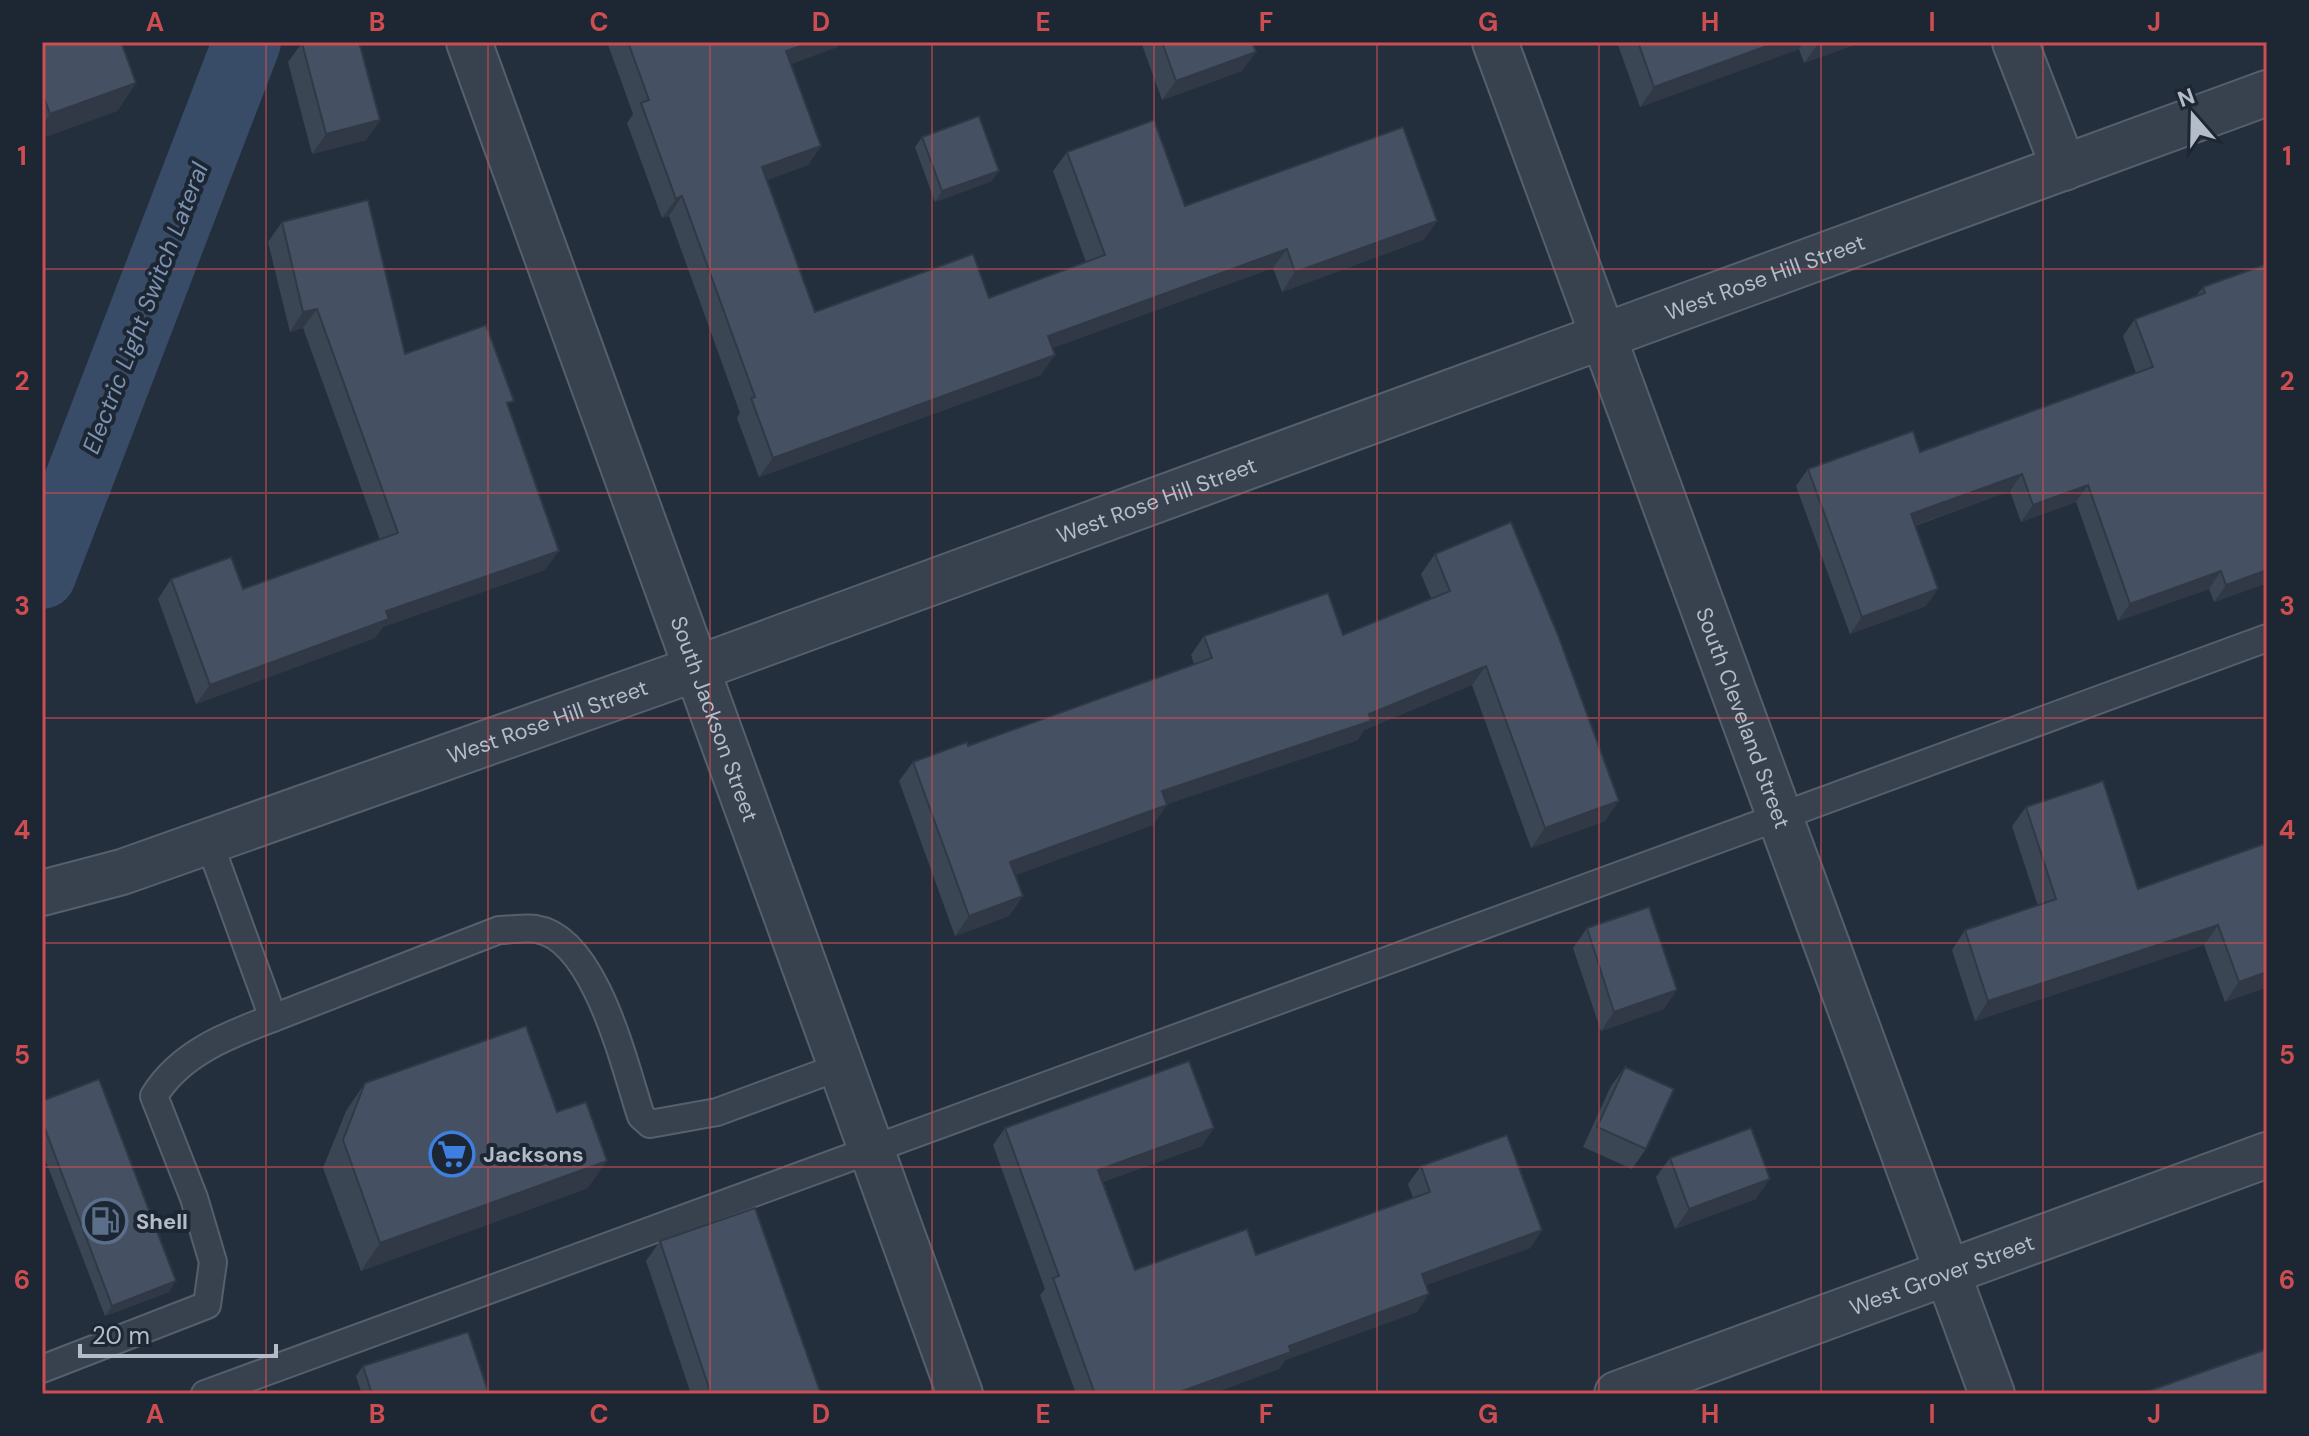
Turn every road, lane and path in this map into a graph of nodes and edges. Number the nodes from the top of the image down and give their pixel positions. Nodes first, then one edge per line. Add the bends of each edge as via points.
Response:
1 (469, 42) edge
2 (1495, 42) edge
3 (2015, 42) edge
4 (2267, 93) edge
5 (2064, 168) junction
6 (1602, 337) junction
7 (2267, 638) edge
8 (698, 668) junction
9 (1780, 817) junction
10 (209, 842) junction
11 (42, 893) edge
12 (273, 1018) junction
13 (842, 1066) junction
14 (872, 1150) junction
15 (2267, 1155) edge
16 (1947, 1273) junction
17 (42, 1369) edge
18 (205, 1394) edge
19 (960, 1394) edge
20 (1617, 1394) edge
21 (1992, 1394) edge

1 - 8 street, South Jackson Street
2 - 6 street, South Cleveland Street
3 - 5 street
4 - 5 street, West Rose Hill Street
5 - 6 street, West Rose Hill Street
6 - 8 street, West Rose Hill Street
6 - 9 street, South Cleveland Street
7 - 9 lane
8 - 10 street, West Rose Hill Street
8 - 13 street, South Jackson Street
9 - 14 lane
9 - 16 street, South Cleveland Street
10 - 11 street, West Rose Hill Street
10 - 12 lane
12 - 13 lane via 499,930 538,929 566,944 598,989 641,1116 650,1124 717,1112
12 - 17 lane via 225,1036 168,1073 154,1096 213,1262 207,1305
13 - 14 street, South Jackson Street
14 - 18 lane
14 - 19 street, South Jackson Street
15 - 16 street, West Grover Street
16 - 20 street, West Grover Street
16 - 21 street, South Cleveland Street

